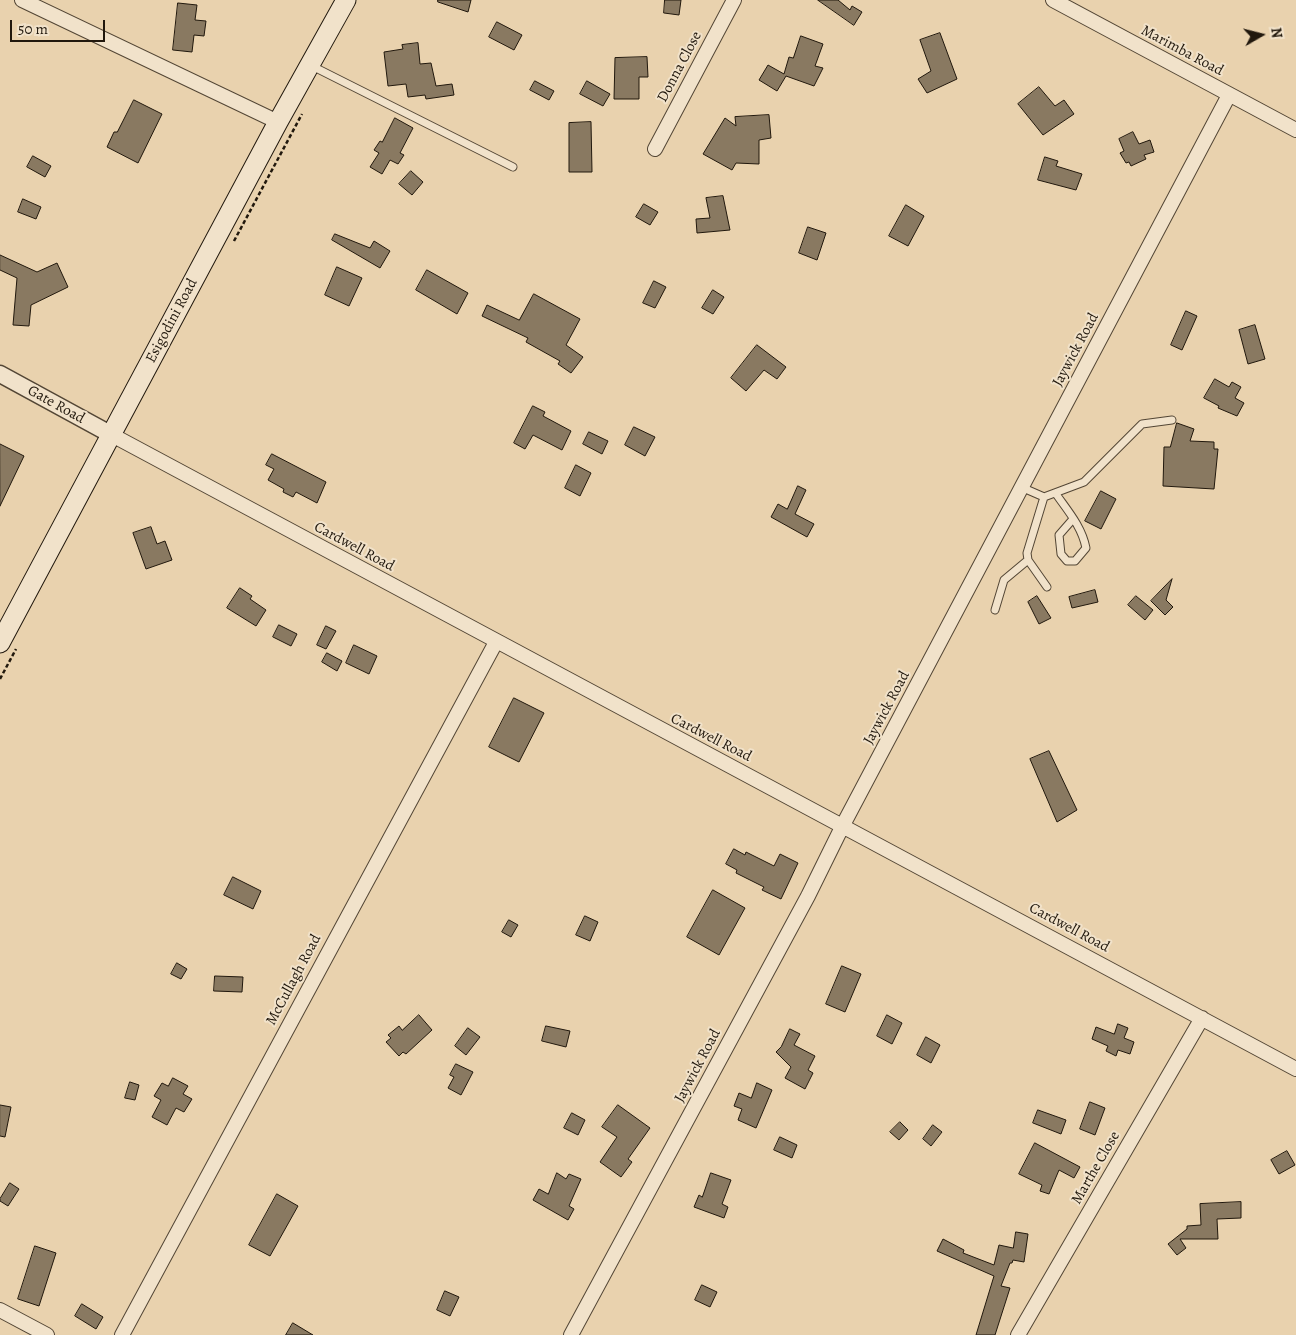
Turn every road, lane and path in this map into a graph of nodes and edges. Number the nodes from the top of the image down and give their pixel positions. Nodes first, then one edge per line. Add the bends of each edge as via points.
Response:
1 (22, 0) edge
2 (346, 0) edge
3 (734, 0) edge
4 (1052, 0) edge
5 (310, 65) junction
6 (1229, 94) junction
7 (278, 122) junction
8 (1296, 130) edge
9 (655, 149) dead end
10 (513, 167) dead end
11 (0, 374) edge
12 (1172, 420) dead end
13 (112, 435) junction
14 (1021, 487) junction
15 (1056, 494) junction
16 (1044, 497) junction
17 (1073, 519) junction
18 (1028, 560) junction
19 (1047, 587) dead end
20 (995, 610) dead end
21 (496, 642) junction
22 (0, 643) edge
23 (843, 825) junction
24 (1202, 1018) junction
25 (1296, 1069) edge
26 (0, 1310) edge
27 (46, 1335) edge
28 (122, 1335) edge
29 (571, 1335) edge
30 (1018, 1335) edge

1 - 7 street
2 - 5 main road, Esigodini Road
3 - 9 street, Donna Close
4 - 6 street, Marimba Road
5 - 7 main road, Esigodini Road
5 - 10 lane
6 - 8 street, Marimba Road
6 - 14 street, Jaywick Road
7 - 13 main road, Esigodini Road
11 - 13 street, Gate Road
12 - 15 lane via 1142,424 1084,482
13 - 21 street, Cardwell Road
13 - 22 main road, Esigodini Road
14 - 16 lane
14 - 23 street, Jaywick Road
15 - 16 lane
15 - 17 lane
16 - 18 lane via 1027,553
17 - 17 lane via 1083,534 1086,548 1075,561 1067,561 1060,554 1060,535
18 - 19 lane
18 - 20 lane via 1004,580
21 - 23 street, Cardwell Road
21 - 28 street, McCullagh Road
23 - 24 street, Cardwell Road
23 - 29 street, Jaywick Road via 808,896
24 - 25 street, Cardwell Road
24 - 30 street, Marthe Close
26 - 27 street

